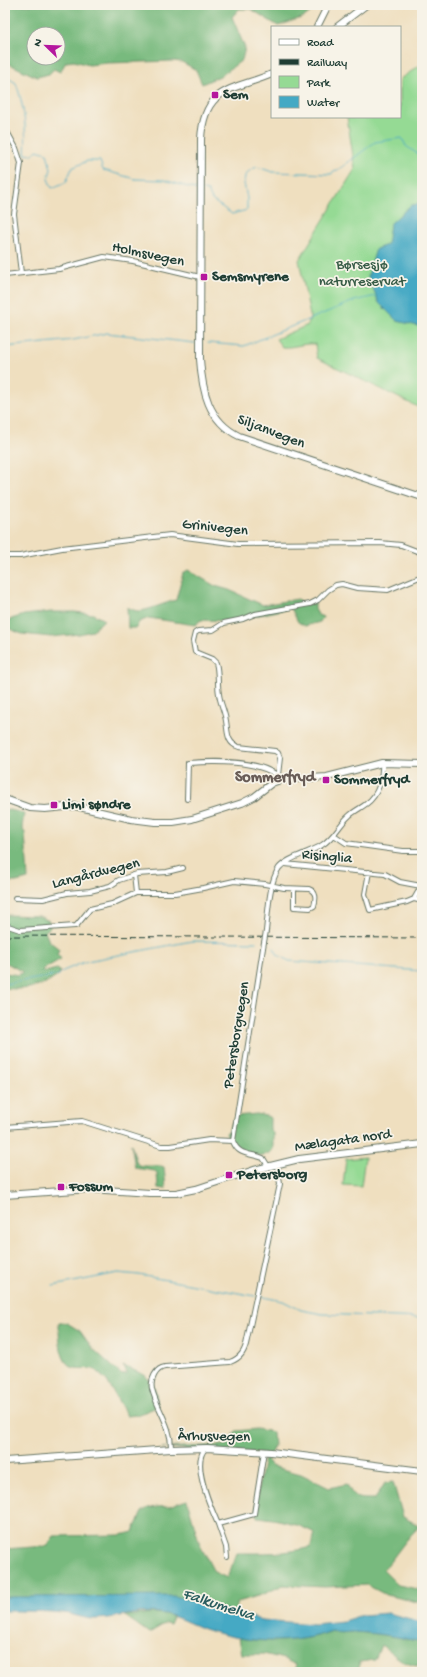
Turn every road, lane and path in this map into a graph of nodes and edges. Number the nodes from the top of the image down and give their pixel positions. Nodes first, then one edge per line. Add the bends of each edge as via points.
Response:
1 (328, 5) edge
2 (366, 5) edge
3 (318, 26) edge
4 (338, 26) edge
5 (271, 74) edge
6 (5, 128) edge
7 (21, 273) junction
8 (5, 275) edge
9 (200, 278) junction
10 (422, 497) edge
11 (422, 553) edge
12 (5, 556) edge
13 (422, 576) edge
14 (382, 763) junction
15 (422, 764) edge
16 (279, 777) junction
17 (5, 799) edge
18 (187, 799) dead end
19 (334, 835) junction
20 (422, 851) edge
21 (284, 864) junction
22 (183, 868) dead end
23 (369, 872) junction
24 (134, 875) junction
25 (272, 886) junction
26 (421, 886) edge
27 (294, 889) junction
28 (136, 893) junction
29 (15, 898) dead end
30 (414, 899) junction
31 (422, 901) edge
32 (5, 925) edge
33 (5, 1127) edge
34 (233, 1141) junction
35 (422, 1144) edge
36 (277, 1164) junction
37 (268, 1166) junction
38 (5, 1195) edge
39 (196, 1448) junction
40 (207, 1448) junction
41 (171, 1449) junction
42 (264, 1451) junction
43 (202, 1454) junction
44 (5, 1462) edge
45 (422, 1472) edge
46 (218, 1524) junction
47 (227, 1557) dead end

1 - 3 main road
2 - 4 main road
5 - 9 main road, Siljanvegen via 221,93 205,117 202,126
6 - 7 street via 16,148 20,163 14,214
7 - 8 street, Holmsvegen
7 - 9 street, Holmsvegen via 59,269 104,257 133,261
9 - 10 main road, Siljanvegen via 200,359 203,380 210,409 223,426 244,438
11 - 12 street, Grinivegen via 401,545 380,543 238,544 170,535
13 - 16 street via 388,590 336,585 310,604 228,621 213,630 198,631 193,636 195,652 216,663 221,704 232,744 278,753
14 - 15 main road
14 - 16 main road via 327,777
14 - 19 street via 383,771 372,798 349,815
16 - 17 main road via 242,803 192,819 173,822 155,822 75,806 30,808
16 - 18 street via 260,767 232,763 188,763
19 - 20 street via 346,843
19 - 21 street via 322,845
21 - 23 street, Risinglia
21 - 25 street, Petersborgvegen
22 - 24 street, Langårdvegen
23 - 26 street, Risinglia via 385,874 400,882
23 - 30 street, Risinglia via 366,894 370,910
24 - 28 street
24 - 29 street, Langårdvegen via 110,886 90,890 43,898
25 - 27 street
25 - 28 street, Langårdvegen via 234,881 175,893
25 - 34 street, Petersborgvegen, bridge
26 - 30 street
27 - 27 street via 314,891 314,906 294,907
28 - 32 street, Langårdvegen via 90,910 78,925 20,930
30 - 31 street
33 - 34 street via 78,1121 161,1146 210,1140
34 - 37 street via 244,1154 263,1158
35 - 36 main road, Mælagata nord via 319,1156
36 - 37 main road, Mælagata nord
36 - 41 street via 280,1184 242,1355 230,1362 165,1366 155,1374 151,1387 170,1436
37 - 38 main road, Mælagata nord via 208,1186 176,1193 90,1189
39 - 40 main road, Århusvegen
39 - 41 main road, Århusvegen
39 - 43 street
40 - 42 main road, Århusvegen
40 - 43 street
41 - 44 main road, Århusvegen
42 - 45 main road, Århusvegen
42 - 46 street via 254,1514
43 - 46 street via 201,1481
46 - 47 street

